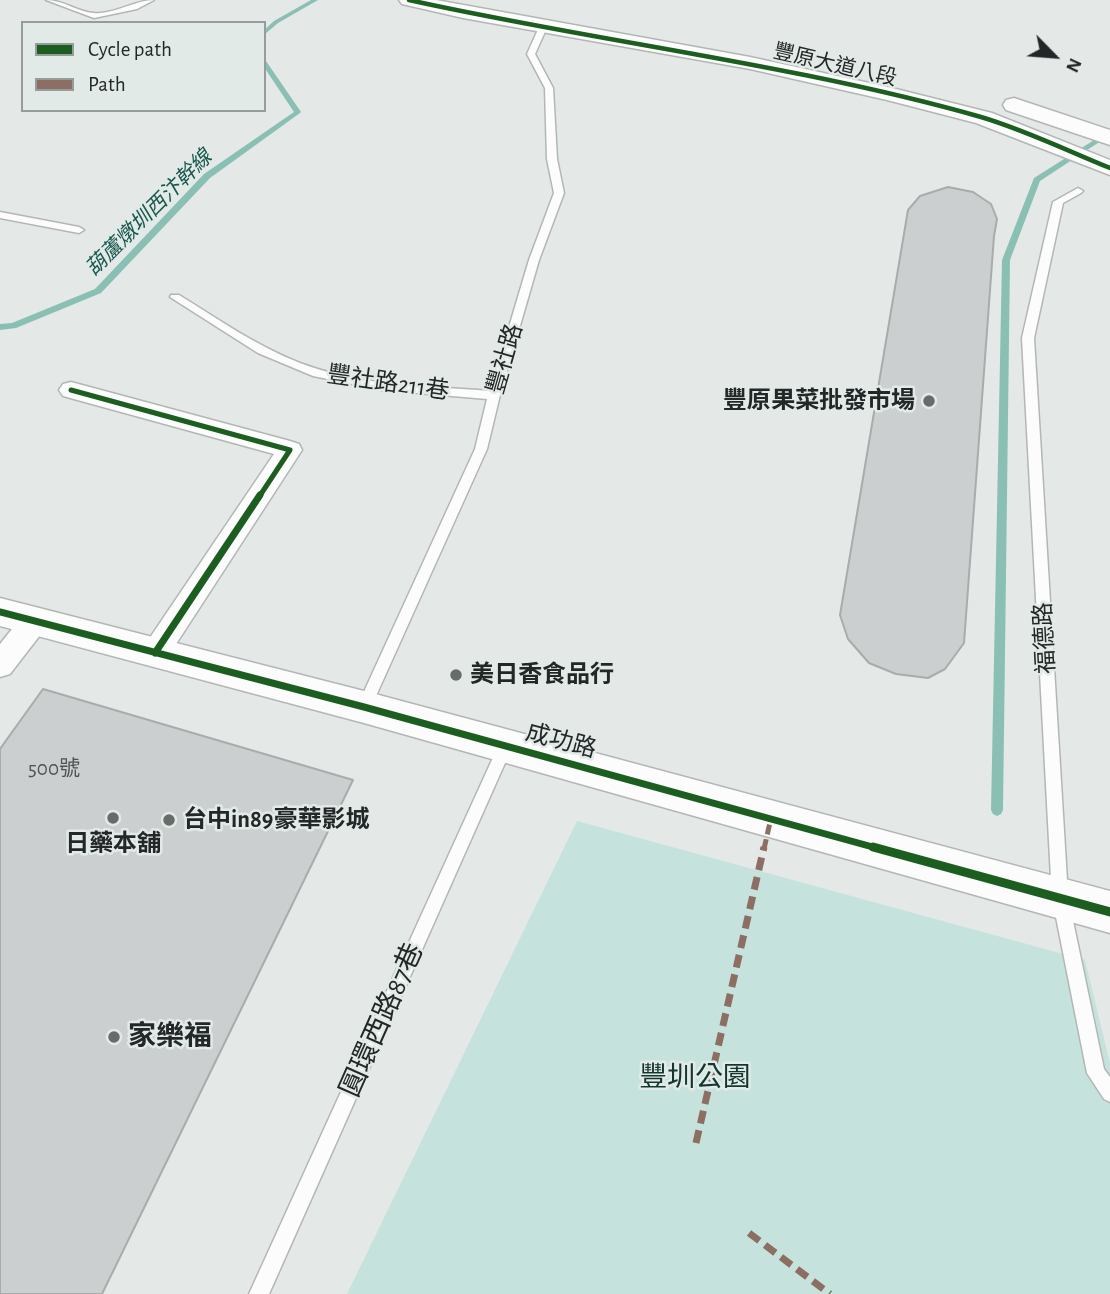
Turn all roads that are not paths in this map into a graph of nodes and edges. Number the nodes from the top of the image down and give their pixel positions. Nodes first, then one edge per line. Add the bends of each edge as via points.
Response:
1 (50, 0) edge
2 (150, 0) edge
3 (409, 0) edge
4 (453, 0) edge
5 (541, 0) edge
6 (544, 25) junction
7 (705, 34) dead end
8 (883, 71) dead end
9 (995, 100) dead end
10 (1110, 138) edge
11 (1110, 168) edge
12 (1078, 191) dead end
13 (0, 215) edge
14 (79, 230) dead end
15 (175, 298) dead end
16 (71, 390) dead end
17 (494, 395) junction
18 (17, 617) edge
19 (155, 653) junction
20 (0, 665) edge
21 (364, 706) junction
22 (506, 745) junction
23 (1060, 897) junction
24 (1110, 912) edge
25 (1110, 1093) edge
26 (259, 1294) edge

1 - 2 lane via 94,16
3 - 6 street, 豐原大道八段
4 - 6 street, 豐原大道八段
5 - 6 street, 豐社路
6 - 11 street, 豐原大道八段 via 750,63 984,118
6 - 17 lane, 豐社路 via 531,54 549,88 552,159 559,193
7 - 8 street, 豐原大道八段
9 - 10 street
12 - 23 lane, 福德路 via 1058,202 1028,338
13 - 14 lane
15 - 17 lane, 豐社路211巷 via 261,351 315,373 355,383
16 - 19 street via 290,450
17 - 21 lane, 豐社路 via 481,449
18 - 19 street, 成功路
18 - 20 street
19 - 21 street, 成功路
21 - 22 street, 成功路
22 - 23 street, 成功路
22 - 26 lane, 圓環西路87巷
23 - 24 street, 成功路
23 - 25 lane, 福德路 via 1097,1073

